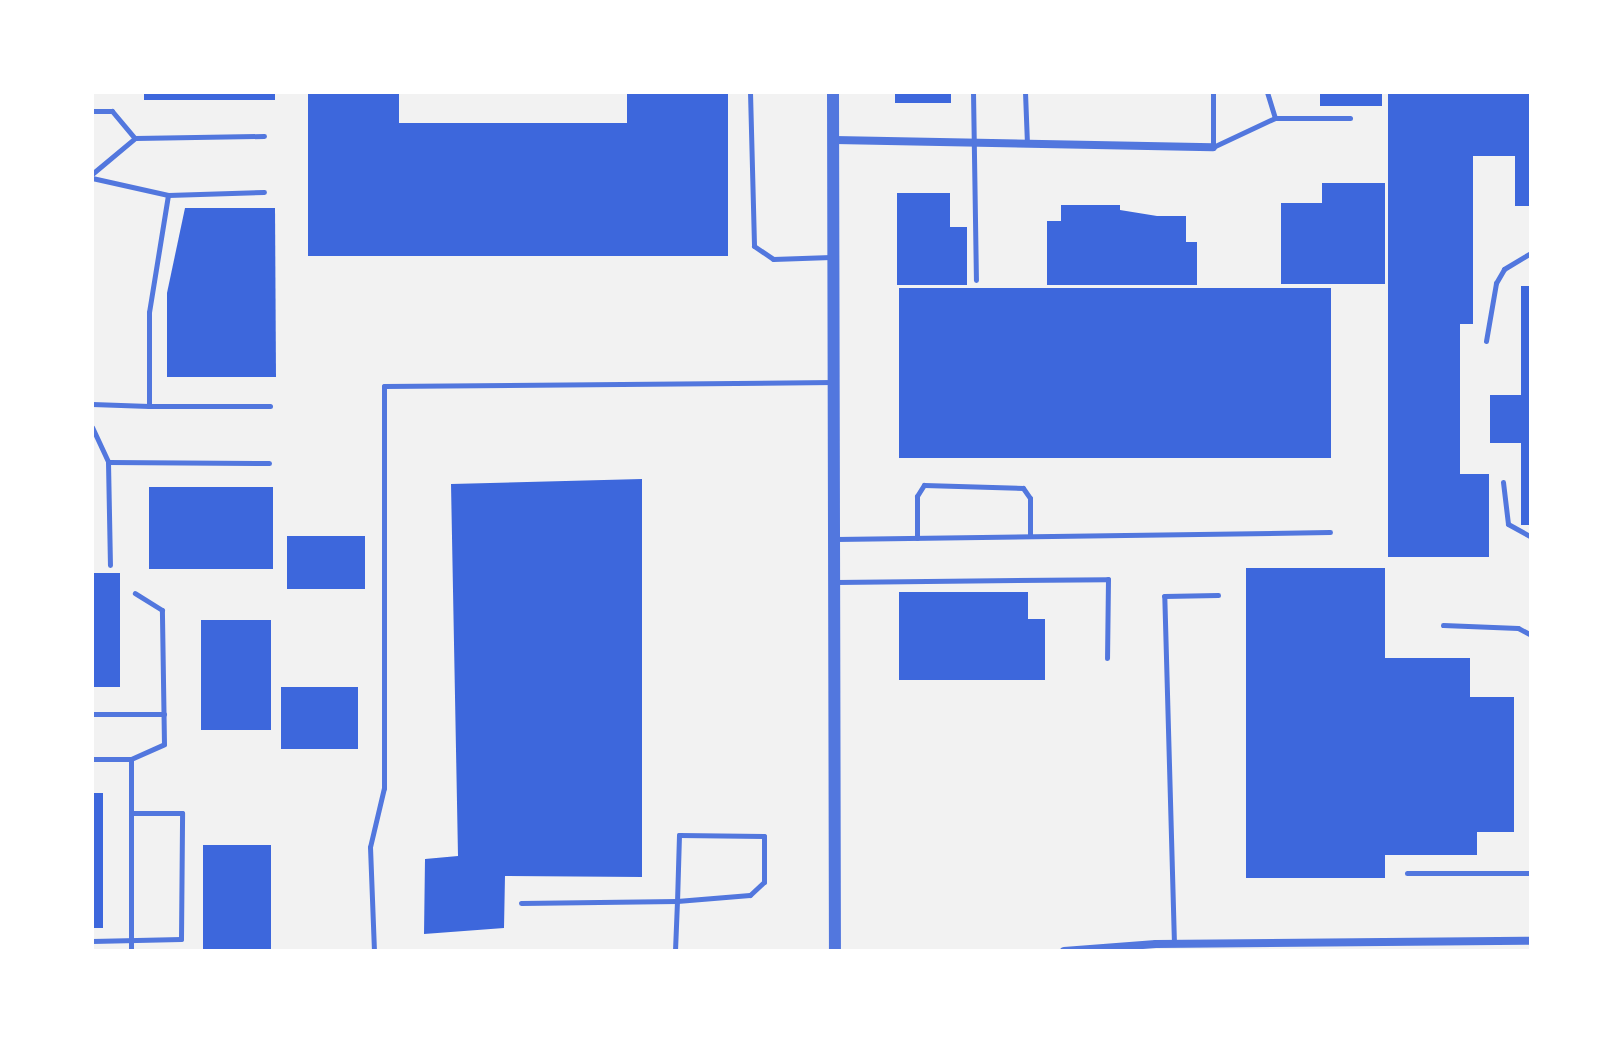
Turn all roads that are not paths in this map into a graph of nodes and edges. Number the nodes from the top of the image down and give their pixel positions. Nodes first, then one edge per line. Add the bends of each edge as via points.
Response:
1 (750, 92) edge
2 (833, 92) edge
3 (973, 92) edge
4 (1025, 92) edge
5 (1213, 92) edge
6 (1267, 92) edge
7 (92, 111) edge
8 (1275, 118) junction
9 (1350, 118) dead end
10 (264, 136) dead end
11 (135, 138) junction
12 (835, 140) junction
13 (973, 143) junction
14 (1027, 144) junction
15 (1213, 147) junction
16 (92, 176) edge
17 (264, 192) dead end
18 (168, 195) junction
19 (1531, 253) edge
20 (835, 257) junction
21 (976, 280) dead end
22 (1486, 341) dead end
23 (835, 382) junction
24 (92, 404) edge
25 (149, 406) junction
26 (270, 406) dead end
27 (92, 427) edge
28 (108, 462) junction
29 (269, 463) dead end
30 (1503, 482) dead end
31 (1330, 532) dead end
32 (1030, 536) junction
33 (1531, 537) edge
34 (917, 538) junction
35 (835, 539) junction
36 (110, 565) dead end
37 (835, 582) junction
38 (135, 593) dead end
39 (1218, 595) dead end
40 (1443, 625) dead end
41 (1531, 635) edge
42 (1107, 658) dead end
43 (92, 714) edge
44 (164, 714) junction
45 (92, 759) edge
46 (131, 759) junction
47 (133, 813) junction
48 (1407, 873) dead end
49 (1531, 873) edge
50 (677, 901) junction
51 (521, 903) dead end
52 (131, 939) junction
53 (92, 941) edge
54 (1483, 941) junction
55 (1531, 941) edge
56 (1174, 944) junction
57 (131, 951) edge
58 (374, 951) edge
59 (675, 951) edge
60 (835, 951) edge
61 (1064, 951) edge
62 (1483, 951) edge

1 - 20 lane via 754,246 773,259
2 - 12 street
3 - 13 lane
4 - 14 lane
5 - 15 lane
6 - 8 lane
7 - 11 lane via 112,111
8 - 9 lane
8 - 15 lane
10 - 11 lane
11 - 16 lane
12 - 13 street
12 - 20 street
13 - 14 street
13 - 21 lane
14 - 15 street
16 - 18 lane
17 - 18 lane
18 - 25 lane via 149,312
19 - 22 lane via 1511,263 1496,283
20 - 23 street
23 - 35 street
23 - 58 lane via 384,386 384,788 370,847
24 - 25 lane
25 - 26 lane
27 - 28 lane
28 - 29 lane
28 - 36 lane
30 - 33 lane via 1508,524
31 - 32 lane
32 - 34 lane
32 - 34 lane via 1030,498 1023,488 924,485 917,496
34 - 35 lane
35 - 37 street
37 - 42 lane via 1108,579
37 - 60 street
38 - 44 lane via 162,610
39 - 56 lane via 1164,596
40 - 41 lane via 1518,628
43 - 44 lane
44 - 46 lane via 164,744
45 - 46 lane
46 - 47 lane
47 - 52 lane
47 - 52 lane via 182,813 181,939
48 - 49 lane
50 - 50 lane via 679,835 764,836 764,882 750,895
50 - 51 lane
50 - 59 lane
52 - 53 lane
52 - 57 lane
54 - 55 street
54 - 56 street
54 - 62 street
56 - 61 street

